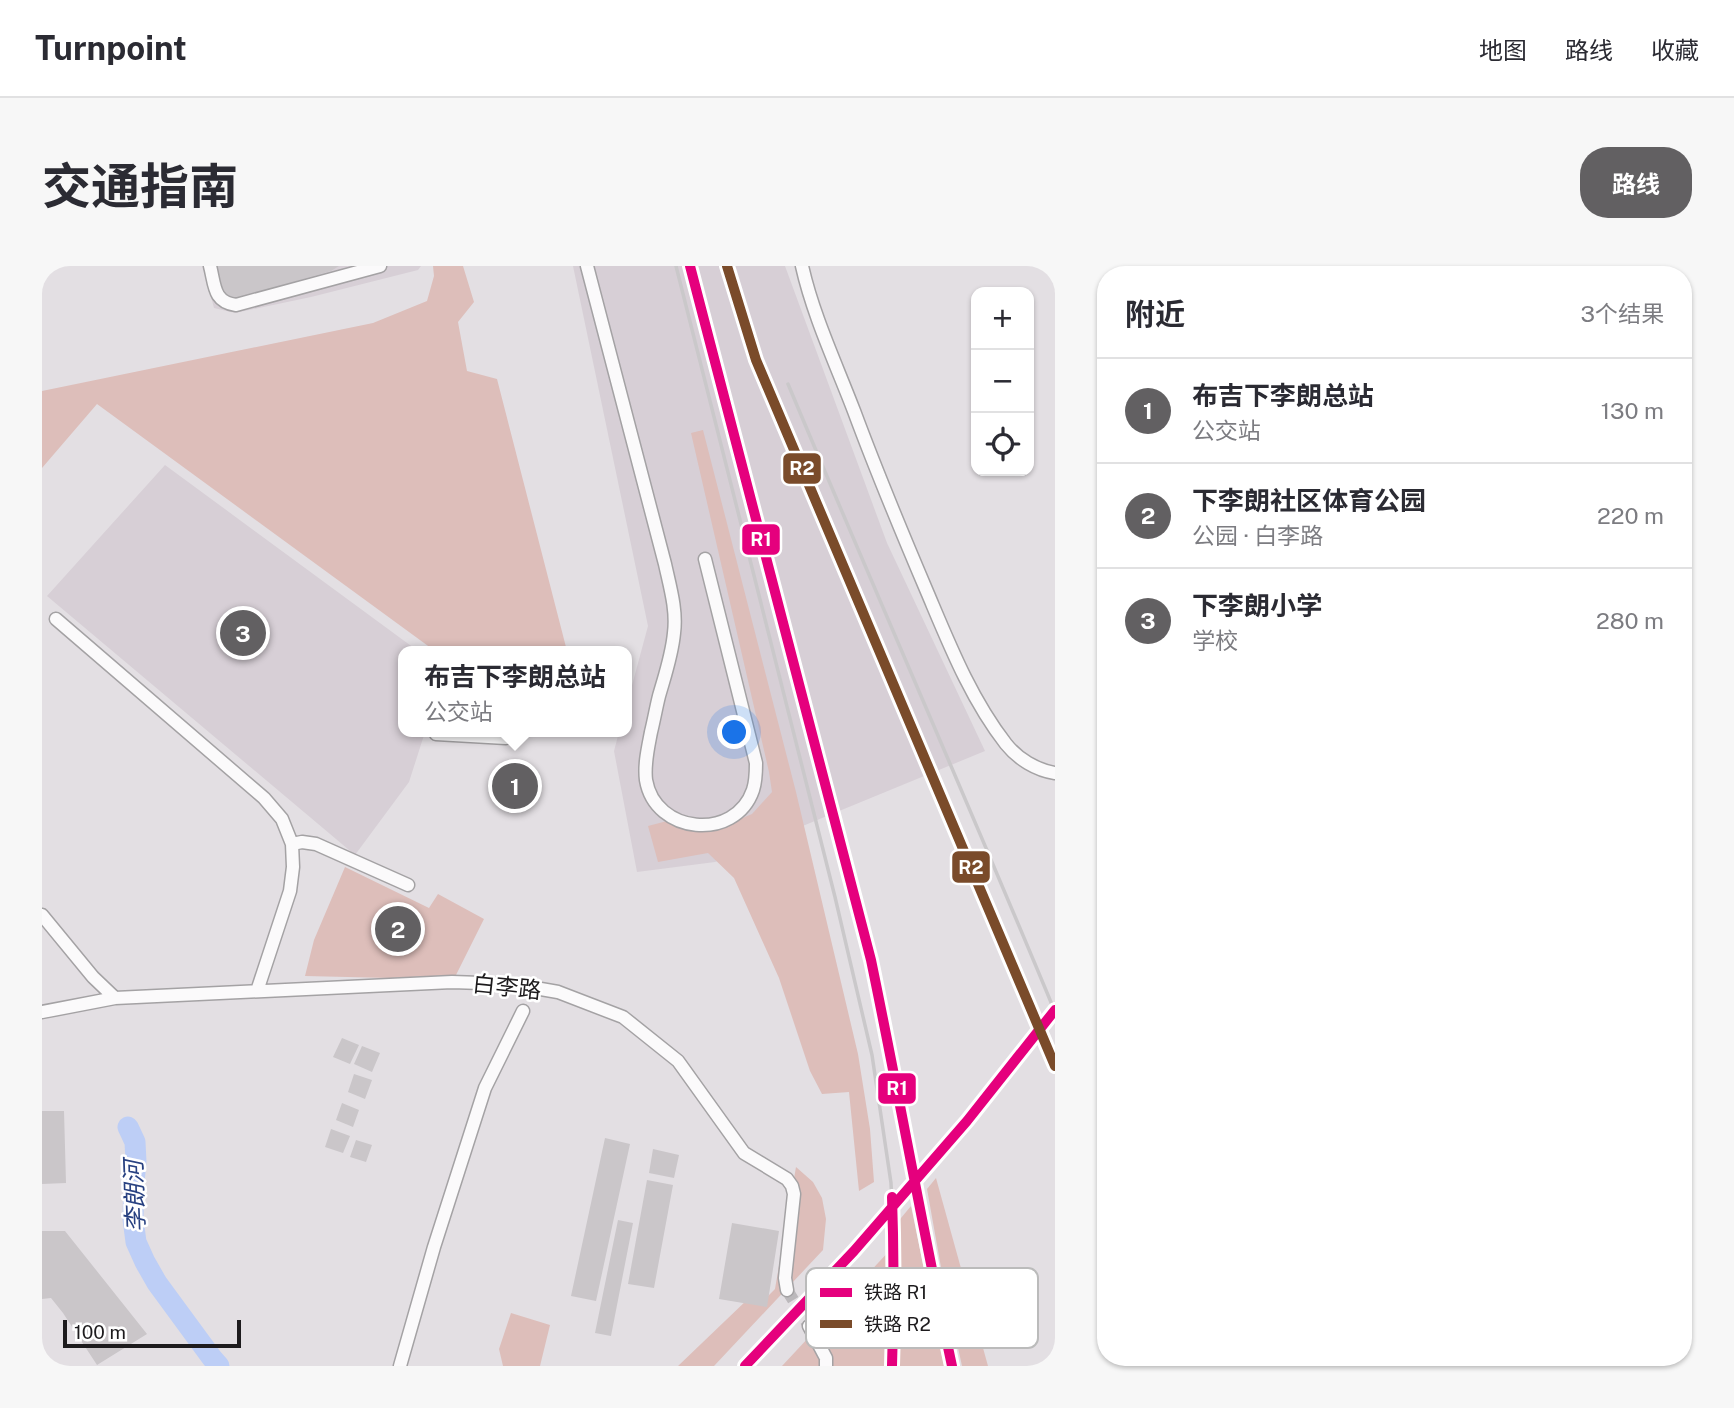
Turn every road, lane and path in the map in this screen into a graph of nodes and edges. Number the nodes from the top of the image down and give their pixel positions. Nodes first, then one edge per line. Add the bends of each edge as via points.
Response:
1 (210, 266) edge
2 (380, 266) edge
3 (587, 266) edge
4 (802, 266) edge
5 (705, 559) dead end
6 (56, 619) dead end
7 (488, 737) edge
8 (506, 738) dead end
9 (1055, 773) edge
10 (292, 844) junction
11 (408, 885) dead end
12 (42, 915) edge
13 (257, 991) junction
14 (116, 998) junction
15 (42, 1012) edge
16 (523, 1012) dead end
17 (787, 1290) tunnel mouth
18 (820, 1348) edge
19 (400, 1366) edge
20 (826, 1366) edge

1 - 2 street via 220,301 236,305
3 - 5 street via 674,604 675,632 647,748 646,780 665,813 698,826 735,814 756,779 756,763
4 - 9 street via 883,488 961,672 1014,753
6 - 10 street via 264,798 282,820
7 - 8 street
10 - 11 street via 316,844
10 - 13 street via 290,891
12 - 14 street
13 - 14 street, 白李路
13 - 17 street, 白李路 via 452,982 512,984 558,992 623,1017 678,1061 744,1153 792,1186
14 - 15 street, 白李路
16 - 19 street via 485,1088
18 - 20 street

